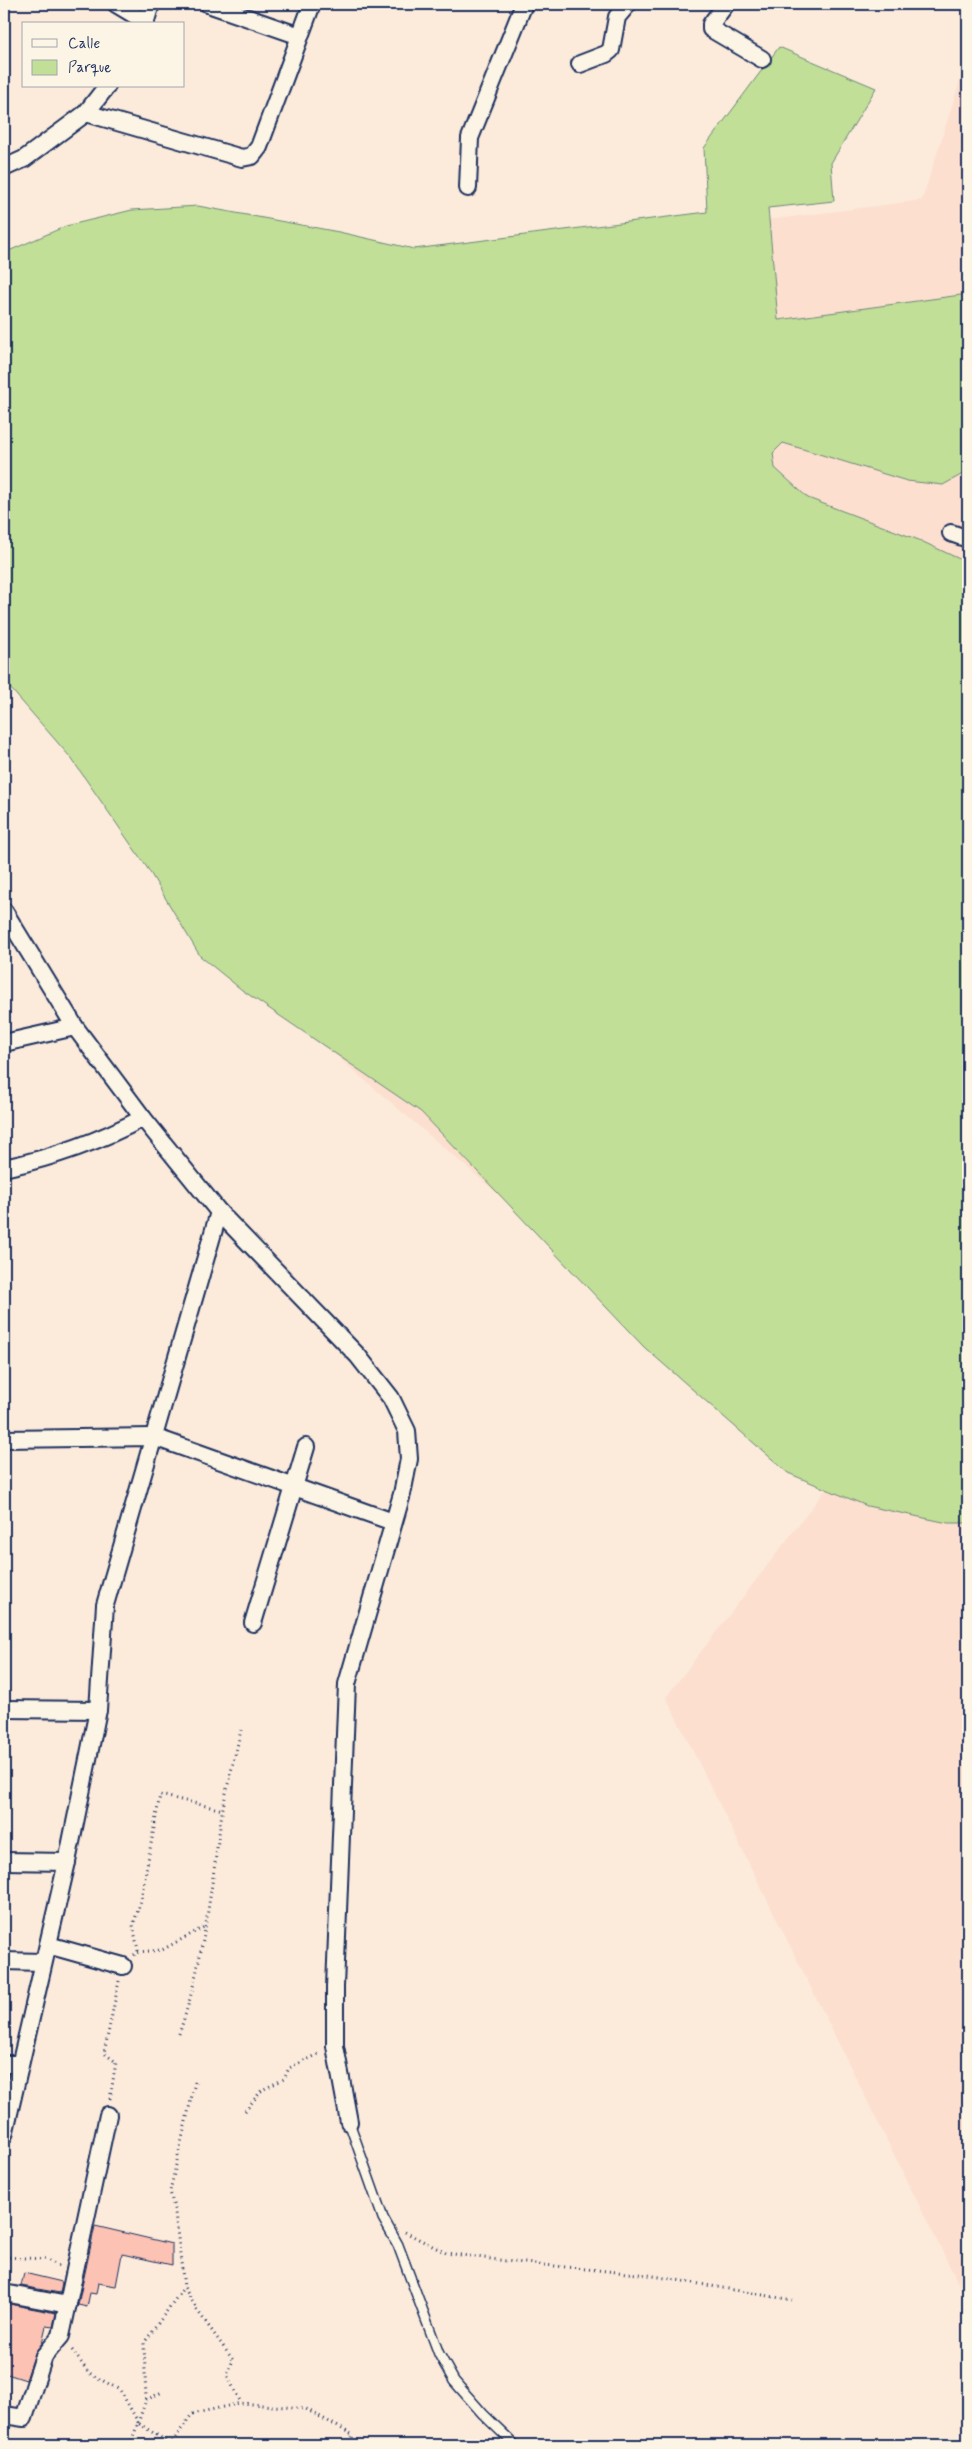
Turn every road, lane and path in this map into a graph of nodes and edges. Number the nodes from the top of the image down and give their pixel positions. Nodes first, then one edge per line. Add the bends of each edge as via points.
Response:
1 (116, 4) edge
2 (151, 4) edge
3 (208, 4) edge
4 (312, 4) edge
5 (524, 4) edge
6 (628, 4) edge
7 (726, 4) edge
8 (144, 22) edge
9 (146, 22) edge
10 (300, 36) junction
11 (762, 59) dead end
12 (580, 64) dead end
13 (105, 88) edge
14 (86, 113) junction
15 (4, 168) edge
16 (468, 188) dead end
17 (951, 533) dead end
18 (968, 539) edge
19 (4, 911) edge
20 (75, 1027) junction
21 (4, 1043) edge
22 (143, 1118) junction
23 (4, 1168) edge
24 (219, 1212) junction
25 (154, 1437) junction
26 (4, 1439) edge
27 (306, 1448) dead end
28 (294, 1487) junction
29 (393, 1522) junction
30 (253, 1624) dead end
31 (4, 1708) edge
32 (98, 1710) junction
33 (241, 1730) dead end
34 (223, 1810) junction
35 (4, 1861) edge
36 (67, 1862) junction
37 (206, 1926) junction
38 (48, 1945) junction
39 (138, 1952) junction
40 (4, 1961) edge
41 (42, 1962) junction
42 (123, 1966) junction
43 (179, 2034) dead end
44 (335, 2046) junction
45 (12, 2064) edge
46 (195, 2082) dead end
47 (245, 2111) dead end
48 (108, 2114) joint
49 (349, 2122) joint
50 (4, 2134) edge
51 (383, 2218) junction
52 (4, 2257) edge
53 (74, 2273) junction
54 (184, 2287) junction
55 (4, 2293) edge
56 (792, 2300) dead end
57 (68, 2305) junction
58 (61, 2336) junction
59 (162, 2392) dead end
60 (146, 2400) junction
61 (241, 2403) junction
62 (4, 2416) edge
63 (138, 2423) junction
64 (130, 2445) edge
65 (350, 2445) edge
66 (516, 2445) edge

1 - 8 street
2 - 9 street
3 - 10 street
4 - 10 street
5 - 16 street via 470,138
6 - 12 street via 617,17 612,50
7 - 11 street via 711,29
10 - 14 street via 259,147 252,156 242,158
13 - 14 street
14 - 15 street via 24,159
17 - 18 street
19 - 20 street
20 - 21 street
20 - 22 street
22 - 23 street via 82,1145
22 - 24 street
24 - 25 street
24 - 29 street via 358,1356 391,1398 408,1431 409,1459
25 - 26 street
25 - 28 street
25 - 32 street via 105,1605
27 - 28 street
28 - 29 street
28 - 30 street
29 - 44 street via 347,1684
31 - 32 street
32 - 36 street
33 - 34 path
34 - 37 path
34 - 39 path via 160,1795 140,1904 133,1925
35 - 36 street
36 - 38 street
37 - 39 path via 162,1950
37 - 43 path via 192,1997
38 - 41 street
38 - 42 street
39 - 42 path
40 - 41 street
41 - 45 street
42 - 48 path via 104,2053 116,2062
44 - 47 path via 289,2068 284,2079 262,2090
44 - 49 street
45 - 50 street
46 - 54 path via 170,2191
48 - 53 street
49 - 51 lane
51 - 56 path via 446,2253 648,2275
51 - 66 lane via 398,2245 439,2354 454,2381
52 - 53 path via 45,2260
53 - 57 street
54 - 60 path via 144,2343
54 - 61 path via 233,2360 227,2375
55 - 57 street
57 - 58 street
58 - 62 street via 44,2356 24,2418
58 - 63 path via 89,2373 120,2390
59 - 60 path
60 - 63 path
61 - 63 path via 192,2414 171,2444
61 - 65 path via 306,2409 353,2435
63 - 64 path

